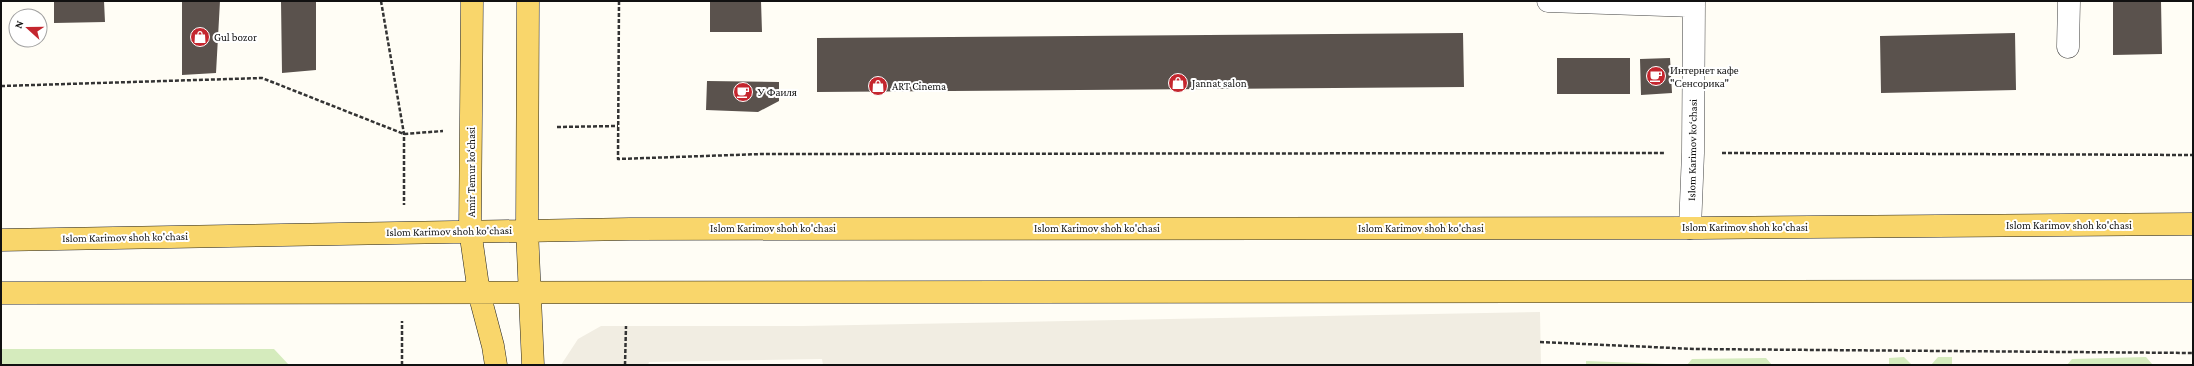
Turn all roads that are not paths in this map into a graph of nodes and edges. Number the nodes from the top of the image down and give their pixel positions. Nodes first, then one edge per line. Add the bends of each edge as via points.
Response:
1 (472, 1) edge
2 (528, 1) edge
3 (1548, 1) edge
4 (2069, 1) edge
5 (1694, 3) edge
6 (2068, 47) dead end
7 (2193, 224) edge
8 (1690, 228) junction
9 (527, 229) junction
10 (470, 230) junction
11 (1, 240) edge
12 (2193, 291) edge
13 (1, 293) edge
14 (479, 293) junction
15 (530, 293) junction
16 (496, 365) edge
17 (533, 365) edge

1 - 10 main road, Amir Temur ko‘chasi
2 - 9 main road
3 - 5 street
4 - 6 street
5 - 8 street, Islom Karimov ko‘chasi
7 - 8 main road, Islom Karimov shoh ko'chasi
8 - 9 main road, Islom Karimov shoh ko'chasi
9 - 10 main road, Islom Karimov shoh ko'chasi
9 - 15 main road
10 - 11 main road, Islom Karimov shoh ko'chasi
10 - 14 main road, Amir Temur ko‘chasi
12 - 15 main road
13 - 14 main road
14 - 15 main road
14 - 16 main road, Amir Temur ko‘chasi via 494,346
15 - 17 main road

